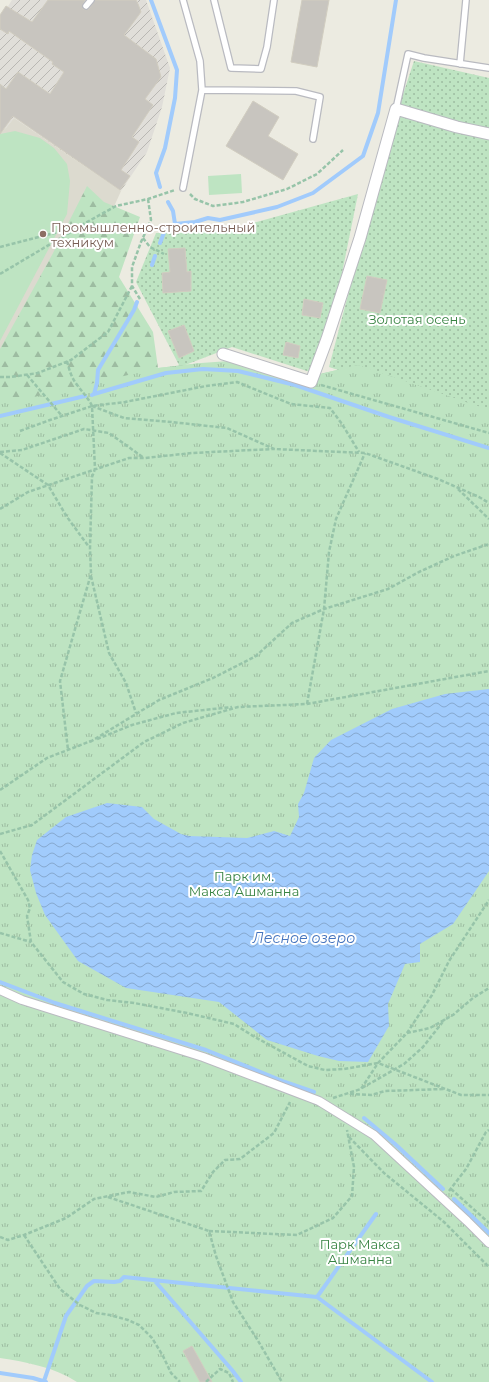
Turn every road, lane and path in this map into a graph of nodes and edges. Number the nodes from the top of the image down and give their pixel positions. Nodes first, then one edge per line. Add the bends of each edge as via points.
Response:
1 (91, 0) edge
2 (183, 0) edge
3 (214, 0) edge
4 (274, 0) edge
5 (466, 0) edge
6 (86, 6) dead end
7 (460, 64) junction
8 (489, 68) edge
9 (202, 90) junction
10 (396, 108) junction
11 (489, 134) edge
12 (313, 139) dead end
13 (343, 150) dead end
14 (184, 188) junction
15 (148, 199) junction
16 (78, 227) junction
17 (143, 238) junction
18 (0, 247) edge
19 (164, 254) dead end
20 (0, 274) edge
21 (132, 286) junction
22 (140, 299) dead end
23 (223, 354) dead end
24 (67, 361) junction
25 (27, 375) junction
26 (0, 377) edge
27 (311, 382) junction
28 (92, 406) junction
29 (62, 416) junction
30 (20, 431) dead end
31 (93, 431) junction
32 (489, 433) edge
33 (274, 449) junction
34 (0, 452) edge
35 (359, 452) junction
36 (365, 453) junction
37 (145, 458) junction
38 (95, 469) junction
39 (48, 485) junction
40 (456, 487) junction
41 (489, 502) edge
42 (0, 509) edge
43 (489, 519) edge
44 (489, 544) edge
45 (90, 548) junction
46 (91, 574) junction
47 (324, 609) junction
48 (489, 671) edge
49 (307, 704) junction
50 (238, 707) junction
51 (136, 713) junction
52 (90, 742) junction
53 (68, 750) junction
54 (0, 790) edge
55 (0, 834) edge
56 (0, 852) edge
57 (489, 900) edge
58 (0, 933) edge
59 (31, 942) junction
60 (489, 988) edge
61 (0, 990) edge
62 (445, 1019) junction
63 (407, 1033) junction
64 (378, 1063) junction
65 (395, 1070) junction
66 (361, 1089) junction
67 (447, 1089) junction
68 (348, 1094) junction
69 (489, 1096) edge
70 (319, 1101) junction
71 (297, 1102) dead end
72 (346, 1118) junction
73 (489, 1130) edge
74 (348, 1136) junction
75 (451, 1189) junction
76 (108, 1196) junction
77 (443, 1199) junction
78 (489, 1223) edge
79 (209, 1231) junction
80 (24, 1235) junction
81 (0, 1237) edge
82 (489, 1243) edge
83 (489, 1267) edge
84 (180, 1382) edge
85 (206, 1382) edge
86 (233, 1382) edge
87 (282, 1382) edge

1 - 6 lane
2 - 9 lane via 200,61
3 - 4 lane via 231,68 261,69
5 - 7 lane
7 - 8 lane
7 - 10 lane via 408,54
9 - 12 lane via 296,91 320,97
9 - 14 lane
10 - 11 street
10 - 27 street via 360,238
13 - 14 path via 317,174 287,189 243,202 212,206 195,199
14 - 15 path
15 - 16 path via 116,206
15 - 17 path via 151,220
16 - 18 path
16 - 20 path
17 - 19 path via 150,247
17 - 21 path via 132,267
21 - 22 path
21 - 24 path via 108,332
23 - 27 street
24 - 25 path
24 - 28 path via 74,382
25 - 26 path
25 - 29 path
27 - 32 path
28 - 29 path
28 - 31 path
28 - 33 path via 124,418 226,428
28 - 35 path via 237,382 291,404 330,408
29 - 30 path
31 - 34 path via 84,429 22,450
31 - 37 path via 109,433
31 - 38 path
33 - 35 path
33 - 37 path
34 - 39 path
35 - 36 path
36 - 40 path
36 - 47 path via 336,519 329,552
37 - 38 path via 129,458
38 - 39 path
38 - 45 path via 92,477
39 - 42 path via 28,492
39 - 45 path
40 - 41 path
40 - 43 path
44 - 47 path via 454,556 388,589
45 - 46 path
46 - 51 path via 109,653 126,683
46 - 53 path via 60,681
47 - 49 path
47 - 51 path via 292,623 256,656
48 - 49 path
49 - 50 path
50 - 52 path via 176,713 132,725
50 - 55 path via 183,723 144,742 32,825
51 - 52 path
52 - 53 path
53 - 54 path via 47,758
56 - 59 path via 28,900 30,908 27,916
57 - 63 path via 449,961 432,995
58 - 59 path
59 - 64 path via 63,982 84,994 234,1024 308,1066 325,1070
60 - 62 path
61 - 70 street via 22,1000 203,1057
62 - 63 path via 430,1028
62 - 65 path via 423,1047
63 - 64 path
64 - 65 path
64 - 66 path
65 - 66 path
65 - 67 path
66 - 68 path
67 - 68 path via 385,1091 371,1095
67 - 69 path via 461,1094
68 - 70 path
70 - 72 street
71 - 76 path via 290,1102 274,1133 240,1159 225,1160 213,1172 201,1191 156,1196 129,1192
72 - 74 path
72 - 77 street via 374,1135
73 - 75 path
74 - 79 path via 354,1167 352,1196 333,1218 297,1236
74 - 83 path via 384,1173 444,1222
75 - 77 path
75 - 78 path
76 - 79 path
76 - 80 path via 94,1199 66,1218
77 - 82 street
79 - 87 path via 233,1302
80 - 81 path via 8,1240
80 - 84 path via 60,1288 80,1305 96,1313 122,1318 139,1325 152,1338 170,1374
85 - 86 path via 220,1369 229,1373

